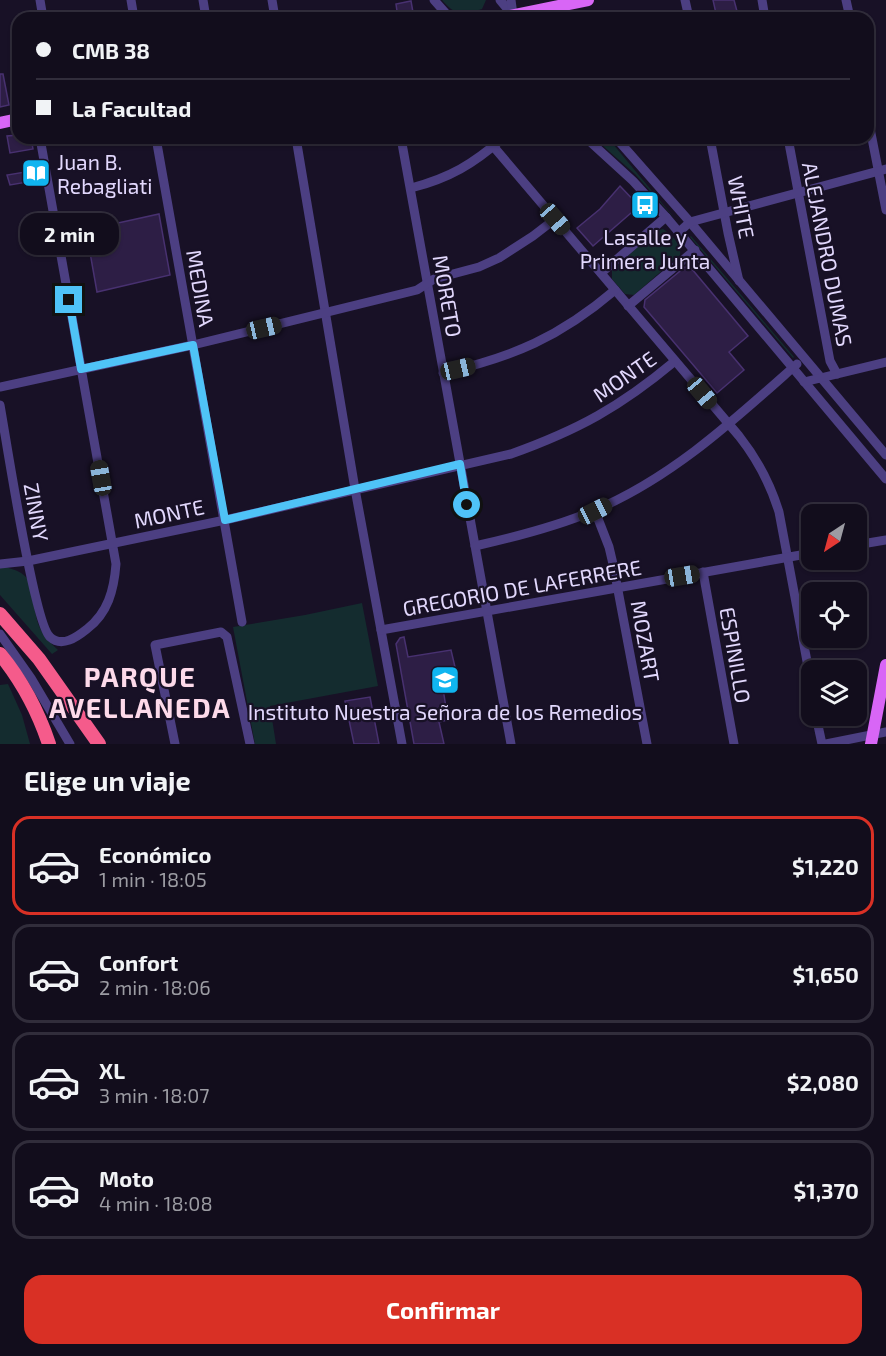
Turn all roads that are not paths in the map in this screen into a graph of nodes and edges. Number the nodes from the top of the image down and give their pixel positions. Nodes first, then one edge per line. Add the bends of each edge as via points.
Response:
1 (434, 0) edge
2 (500, 0) edge
3 (588, 0) edge
4 (445, 12) edge
5 (510, 12) edge
6 (536, 12) edge
7 (874, 140) edge
8 (41, 144) edge
9 (157, 144) edge
10 (297, 144) edge
11 (402, 144) edge
12 (496, 144) edge
13 (593, 144) edge
14 (621, 144) edge
15 (711, 144) edge
16 (789, 144) edge
17 (493, 146) junction
18 (882, 170) edge
19 (411, 188) junction
20 (799, 194) junction
21 (886, 210) edge
22 (725, 214) junction
23 (666, 217) junction
24 (555, 219) junction
25 (690, 222) junction
26 (679, 232) junction
27 (694, 250) junction
28 (601, 273) junction
29 (740, 283) junction
30 (427, 284) junction
31 (615, 290) junction
32 (628, 306) junction
33 (326, 314) junction
34 (193, 345) junction
35 (803, 359) junction
36 (830, 361) junction
37 (675, 362) junction
38 (886, 362) edge
39 (81, 369) junction
40 (792, 369) junction
41 (812, 369) junction
42 (443, 373) junction
43 (837, 374) junction
44 (821, 379) junction
45 (804, 382) junction
46 (0, 387) edge
47 (0, 405) edge
48 (729, 424) junction
49 (886, 455) edge
50 (460, 464) junction
51 (886, 479) edge
52 (355, 489) junction
53 (595, 511) junction
54 (225, 520) junction
55 (886, 540) edge
56 (113, 543) junction
57 (867, 543) edge
58 (475, 546) junction
59 (801, 555) edge
60 (788, 557) junction
61 (28, 561) junction
62 (0, 564) edge
63 (703, 572) junction
64 (618, 588) junction
65 (487, 612) junction
66 (0, 614) edge
67 (242, 622) dead end
68 (381, 630) junction
69 (0, 634) edge
70 (0, 654) edge
71 (807, 660) edge
72 (886, 665) edge
73 (819, 726) edge
74 (886, 732) edge
75 (872, 739) edge
76 (49, 744) edge
77 (68, 744) edge
78 (99, 744) edge
79 (175, 744) edge
80 (250, 744) edge
81 (402, 744) edge
82 (511, 744) edge
83 (646, 744) edge
84 (734, 744) edge
85 (824, 744) edge

1 - 4 street
2 - 5 street
3 - 6 main road
7 - 18 street
8 - 39 street
9 - 34 street, MEDINA via 169,233
10 - 33 street
11 - 19 street, MORETO
12 - 17 street
13 - 23 street
14 - 25 street
15 - 22 street, WHITE
16 - 20 street, ALEJANDRO DUMAS
17 - 19 street via 454,174
17 - 24 street
18 - 20 street
18 - 21 street
19 - 30 street, MORETO
20 - 22 street
20 - 36 street, ALEJANDRO DUMAS
22 - 25 street
22 - 29 street, WHITE
23 - 26 street
23 - 28 street
24 - 28 street
24 - 30 street via 499,258
25 - 26 street
25 - 29 street
26 - 27 street
27 - 32 street
27 - 40 street
28 - 31 street
29 - 35 street
30 - 33 street
30 - 42 street, MORETO
31 - 32 street
31 - 42 street via 577,319 534,344 485,363
32 - 37 street
33 - 34 street
33 - 52 street
34 - 39 street
34 - 54 street, MEDINA
35 - 40 street
35 - 41 street
36 - 41 street via 822,369
36 - 43 street, ALEJANDRO DUMAS
37 - 48 street
37 - 50 street, MONTE via 627,399 566,433 511,454
38 - 43 street
39 - 46 street
39 - 56 street
40 - 45 street
40 - 48 street
41 - 44 street
42 - 50 street, MORETO
43 - 44 street
44 - 45 street
44 - 49 street
45 - 51 street
47 - 61 street, ZINNY
48 - 53 street via 668,471
48 - 60 street via 767,478
50 - 52 street, MONTE
50 - 58 street, MORETO
52 - 54 street, MONTE
52 - 68 street
53 - 58 street via 538,531
53 - 64 street, MOZART via 609,547
54 - 56 street, MONTE
54 - 67 street, MEDINA
55 - 57 street
56 - 61 street, MONTE
56 - 61 street, ZINNY via 115,574 110,600 93,624 66,642 53,640 42,625
58 - 65 street, MORETO
59 - 60 street, GREGORIO DE LAFERRERE
60 - 63 street, GREGORIO DE LAFERRERE
60 - 71 street
61 - 62 street, MONTE
63 - 64 street, GREGORIO DE LAFERRERE
63 - 84 street, ESPINILLO
64 - 65 street, GREGORIO DE LAFERRERE
64 - 83 street, MOZART
65 - 68 street, GREGORIO DE LAFERRERE
65 - 82 street, MORETO
66 - 78 highway via 39,659
68 - 81 street
69 - 77 street via 31,678
70 - 76 highway via 28,695
72 - 75 main road
73 - 85 street
74 - 75 street
75 - 85 street
79 - 80 street via 155,645 221,632 227,637

